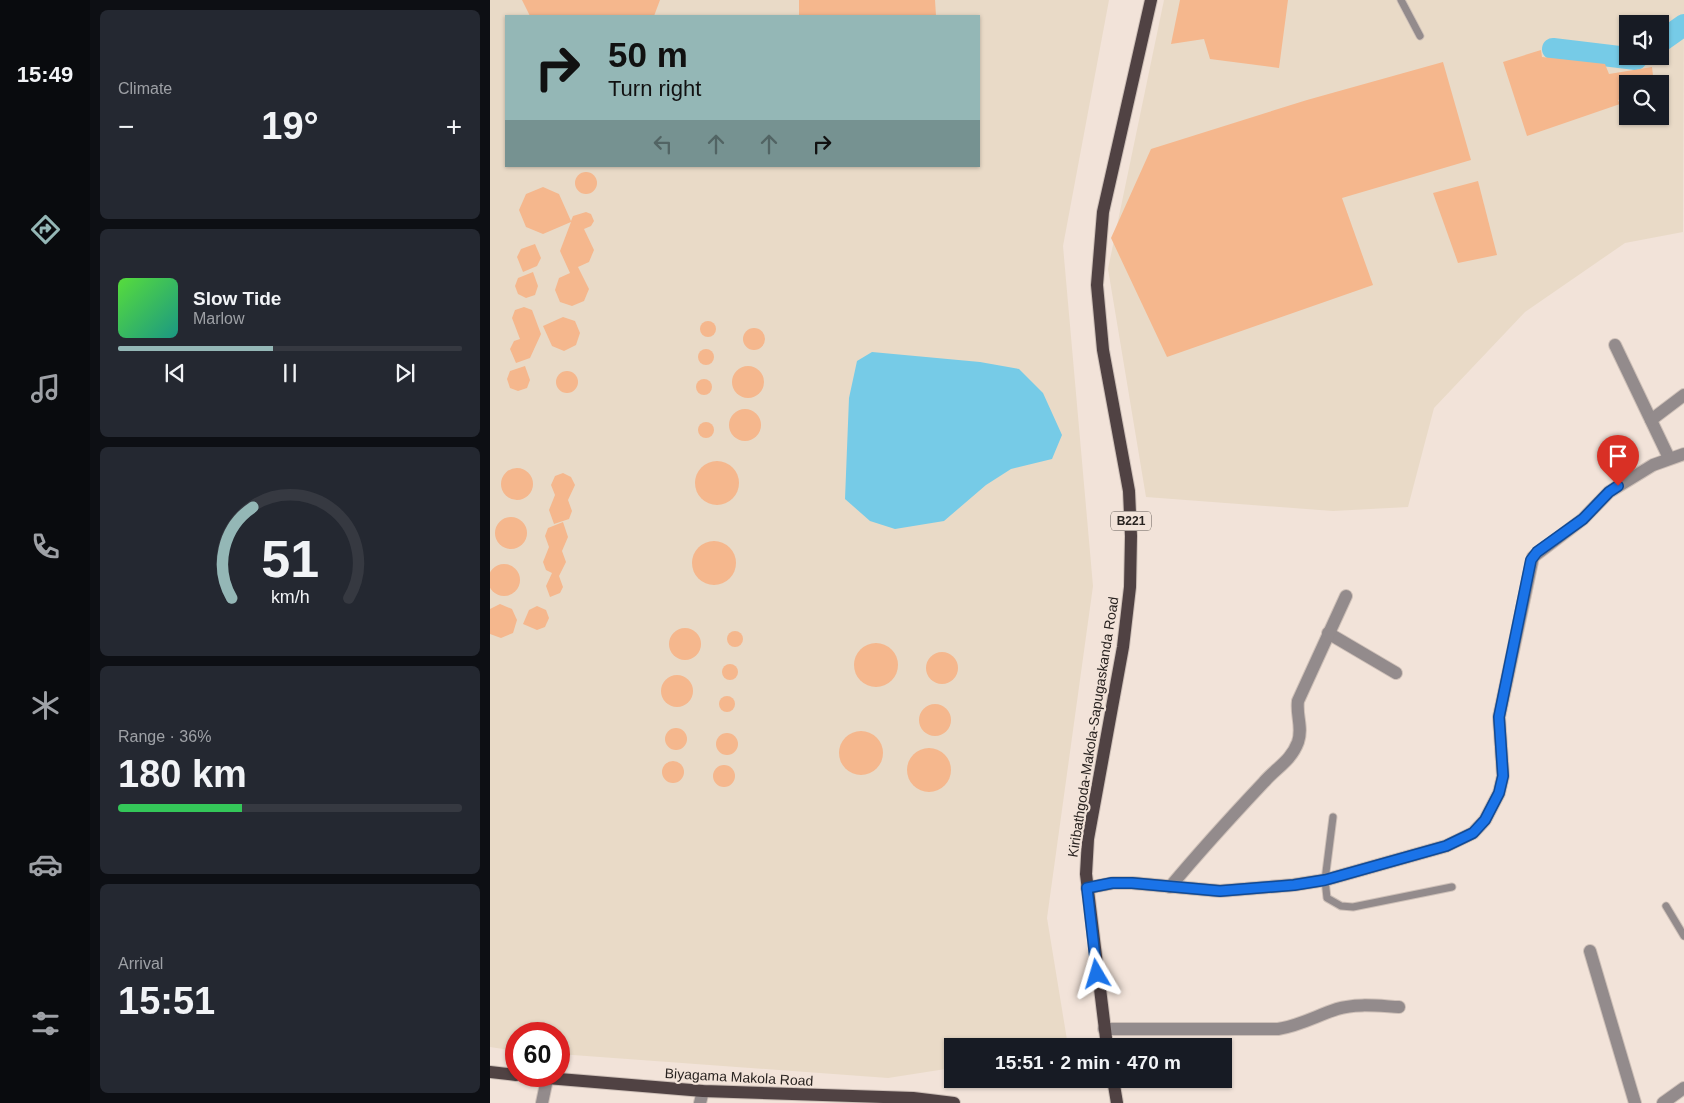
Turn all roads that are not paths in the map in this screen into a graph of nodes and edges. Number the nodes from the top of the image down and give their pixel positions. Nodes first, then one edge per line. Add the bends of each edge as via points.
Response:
1 (1151, 0) edge
2 (1401, 0) edge
3 (1420, 36) dead end
4 (1615, 345) dead end
5 (1684, 395) edge
6 (1651, 420) junction
7 (1684, 454) edge
8 (1669, 458) junction
9 (1346, 596) dead end
10 (1328, 633) junction
11 (1396, 673) dead end
12 (1334, 817) dead end
13 (1325, 880) junction
14 (1170, 887) junction
15 (1452, 887) dead end
16 (1087, 888) junction
17 (1666, 906) dead end
18 (1684, 936) edge
19 (1590, 951) dead end
20 (1399, 1007) dead end
21 (1104, 1029) junction
22 (1106, 1038) edge
23 (490, 1072) edge
24 (505, 1074) edge
25 (570, 1083) edge
26 (545, 1087) edge
27 (1114, 1088) edge
28 (1684, 1088) edge
29 (702, 1097) edge
30 (817, 1100) edge
31 (542, 1103) edge
32 (954, 1103) edge
33 (1117, 1103) edge
34 (1635, 1103) edge
35 (1663, 1103) edge

1 - 16 main road, Kiribathgoda-Makola-Sapugaskanda Road / B221 via 1103,212 1099,251 1100,327 1128,483 1132,536 1126,621 1088,839
2 - 3 lane
4 - 6 street
5 - 6 street
6 - 8 street
7 - 8 street
8 - 13 street via 1609,492 1583,519 1533,557 1499,717 1503,776 1499,793 1485,820 1473,833 1458,841
9 - 10 street
10 - 11 street
10 - 14 street via 1298,701 1301,730 1290,756 1209,840
12 - 13 lane
13 - 14 street via 1248,890
13 - 15 lane via 1327,898 1341,906 1354,907
14 - 16 street via 1122,883
16 - 21 main road, Kiribathgoda-Makola-Sapugaskanda Road / B221
17 - 18 lane
19 - 34 street
20 - 21 street via 1370,1005 1337,1009 1278,1029
21 - 22 main road, Kiribathgoda-Makola-Sapugaskanda Road / B221
23 - 24 main road
25 - 29 main road, Biyagama Makola Road
26 - 31 street
27 - 33 main road
28 - 35 street
29 - 30 main road, Biyagama Makola Road
30 - 32 main road, Biyagama Makola Road via 913,1098

